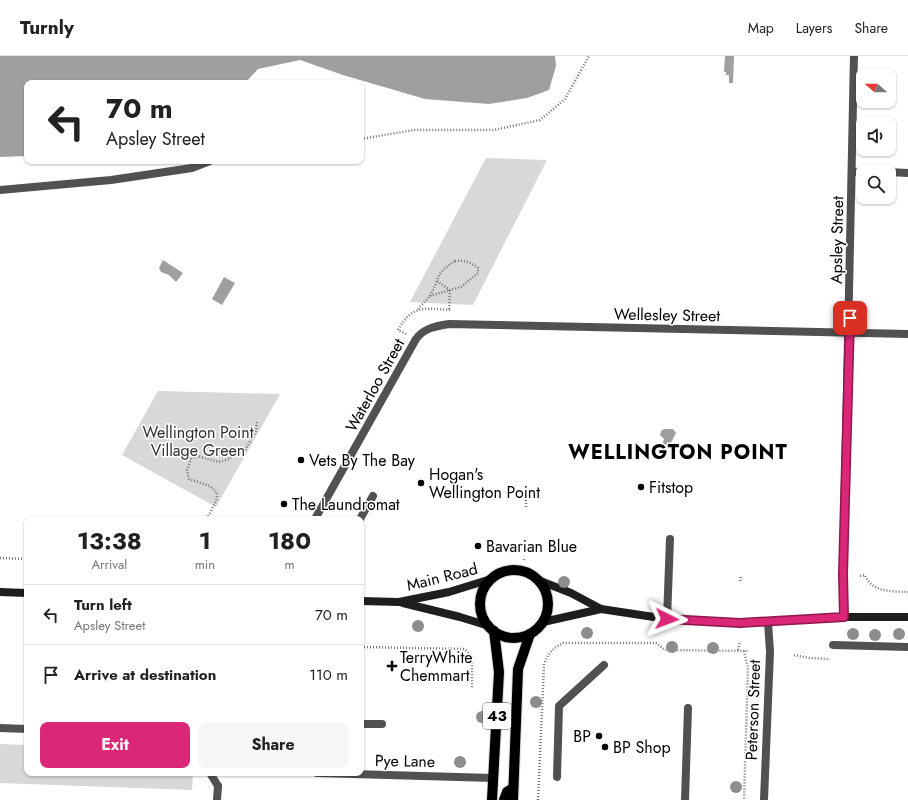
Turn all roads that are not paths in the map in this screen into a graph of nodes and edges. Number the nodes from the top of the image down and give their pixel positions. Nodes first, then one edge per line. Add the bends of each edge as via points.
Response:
1 (854, 56) edge
2 (202, 164) edge
3 (852, 172) junction
4 (856, 172) edge
5 (896, 172) edge
6 (908, 173) edge
7 (0, 190) edge
8 (427, 329) joint
9 (850, 333) junction
10 (908, 334) edge
11 (373, 496) dead end
12 (317, 516) edge
13 (362, 516) edge
14 (670, 539) dead end
15 (491, 579) junction
16 (538, 580) junction
17 (0, 592) edge
18 (24, 593) edge
19 (364, 601) edge
20 (399, 602) junction
21 (601, 609) junction
22 (844, 617) junction
23 (908, 617) edge
24 (667, 619) junction
25 (542, 622) junction
26 (768, 622) junction
27 (491, 629) junction
28 (530, 634) junction
29 (833, 646) dead end
30 (908, 647) edge
31 (604, 665) dead end
32 (688, 708) dead end
33 (364, 724) edge
34 (382, 724) dead end
35 (0, 728) edge
36 (24, 729) edge
37 (364, 774) edge
38 (212, 776) edge
39 (556, 776) dead end
40 (493, 778) junction
41 (513, 788) junction
42 (217, 800) edge
43 (492, 800) edge
44 (504, 800) edge
45 (513, 800) edge
46 (685, 800) edge
47 (764, 800) edge

1 - 3 street, Apsley Street
2 - 7 street via 141,176
3 - 4 street
3 - 9 street, Apsley Street
5 - 6 street
8 - 9 street, Wellesley Street via 449,324
8 - 12 street, Waterloo Street via 420,333
9 - 10 street, Wellesley Street
9 - 22 street, Apsley Street
11 - 13 street
14 - 24 street
15 - 16 main road via 500,573 520,570
15 - 20 main road, Main Road via 449,592
15 - 27 main road, 43 via 484,587 480,608
16 - 21 main road
16 - 25 main road, 43 via 545,589 548,600 547,612
17 - 18 main road
19 - 20 main road, Main Road
20 - 27 main road, Main Road via 460,617
21 - 24 main road
21 - 25 main road
22 - 23 main road
22 - 26 main road
24 - 26 main road
25 - 28 main road, 43
26 - 47 street, Peterson Street via 770,652
27 - 28 main road via 514,638
27 - 40 main road, 43 via 499,672
28 - 41 main road, 43 via 518,669
29 - 30 street
31 - 39 street via 559,706
32 - 46 street
33 - 34 street
35 - 36 street
37 - 40 street, Pye Lane
38 - 42 street via 218,786
40 - 43 main road, 43
41 - 44 main road via 507,792
41 - 45 main road, 43

